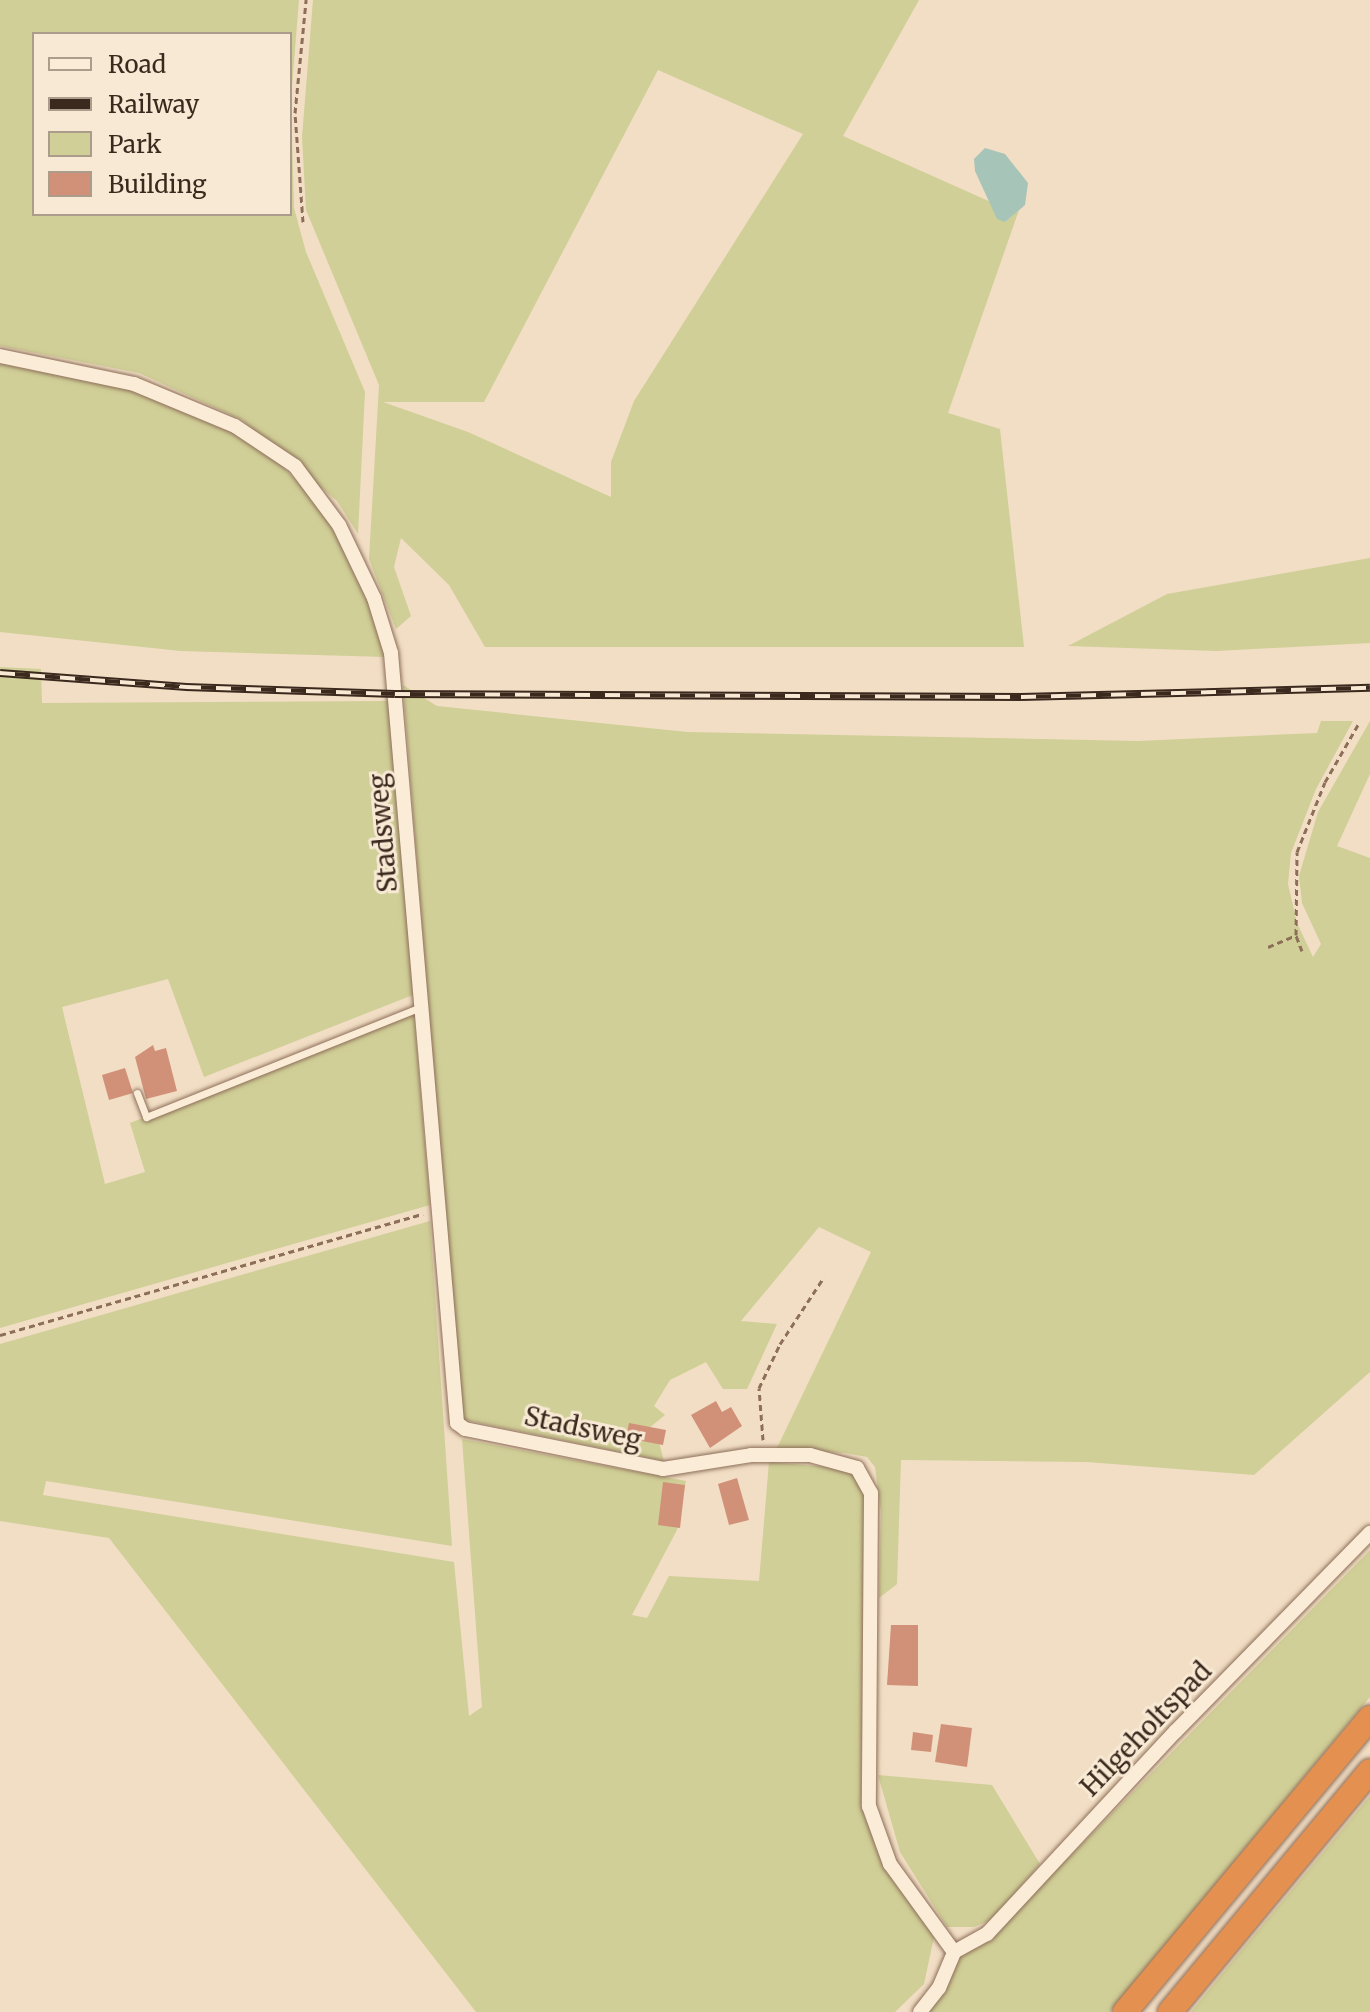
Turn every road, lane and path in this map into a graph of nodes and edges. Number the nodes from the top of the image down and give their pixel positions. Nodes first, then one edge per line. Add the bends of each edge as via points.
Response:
1 (306, 0) edge
2 (303, 222) dead end
3 (0, 356) edge
4 (1359, 723) dead end
5 (1296, 935) junction
6 (1268, 947) dead end
7 (1302, 951) dead end
8 (421, 1007) junction
9 (137, 1093) dead end
10 (438, 1210) junction
11 (824, 1277) dead end
12 (0, 1335) edge
13 (764, 1455) junction
14 (1370, 1533) edge
15 (1370, 1718) edge
16 (1370, 1771) edge
17 (954, 1952) junction
18 (920, 2012) edge
19 (1125, 2012) edge
20 (1170, 2012) edge

1 - 2 path via 295,113
3 - 8 street, Stadsweg via 134,384 193,406 274,448 317,490 361,566 387,640
4 - 5 path via 1325,782 1297,852
5 - 6 path
5 - 7 path
8 - 9 lane via 146,1117
8 - 10 street, Stadsweg
10 - 12 path
10 - 13 street, Stadsweg via 453,1409 465,1429 663,1469
11 - 13 path via 780,1344 759,1388
13 - 17 street, Stadsweg via 845,1462 868,1480 869,1806 890,1864
14 - 17 street, Hilgeholtspad via 987,1934
15 - 19 highway
16 - 20 highway
17 - 18 street via 939,1988

